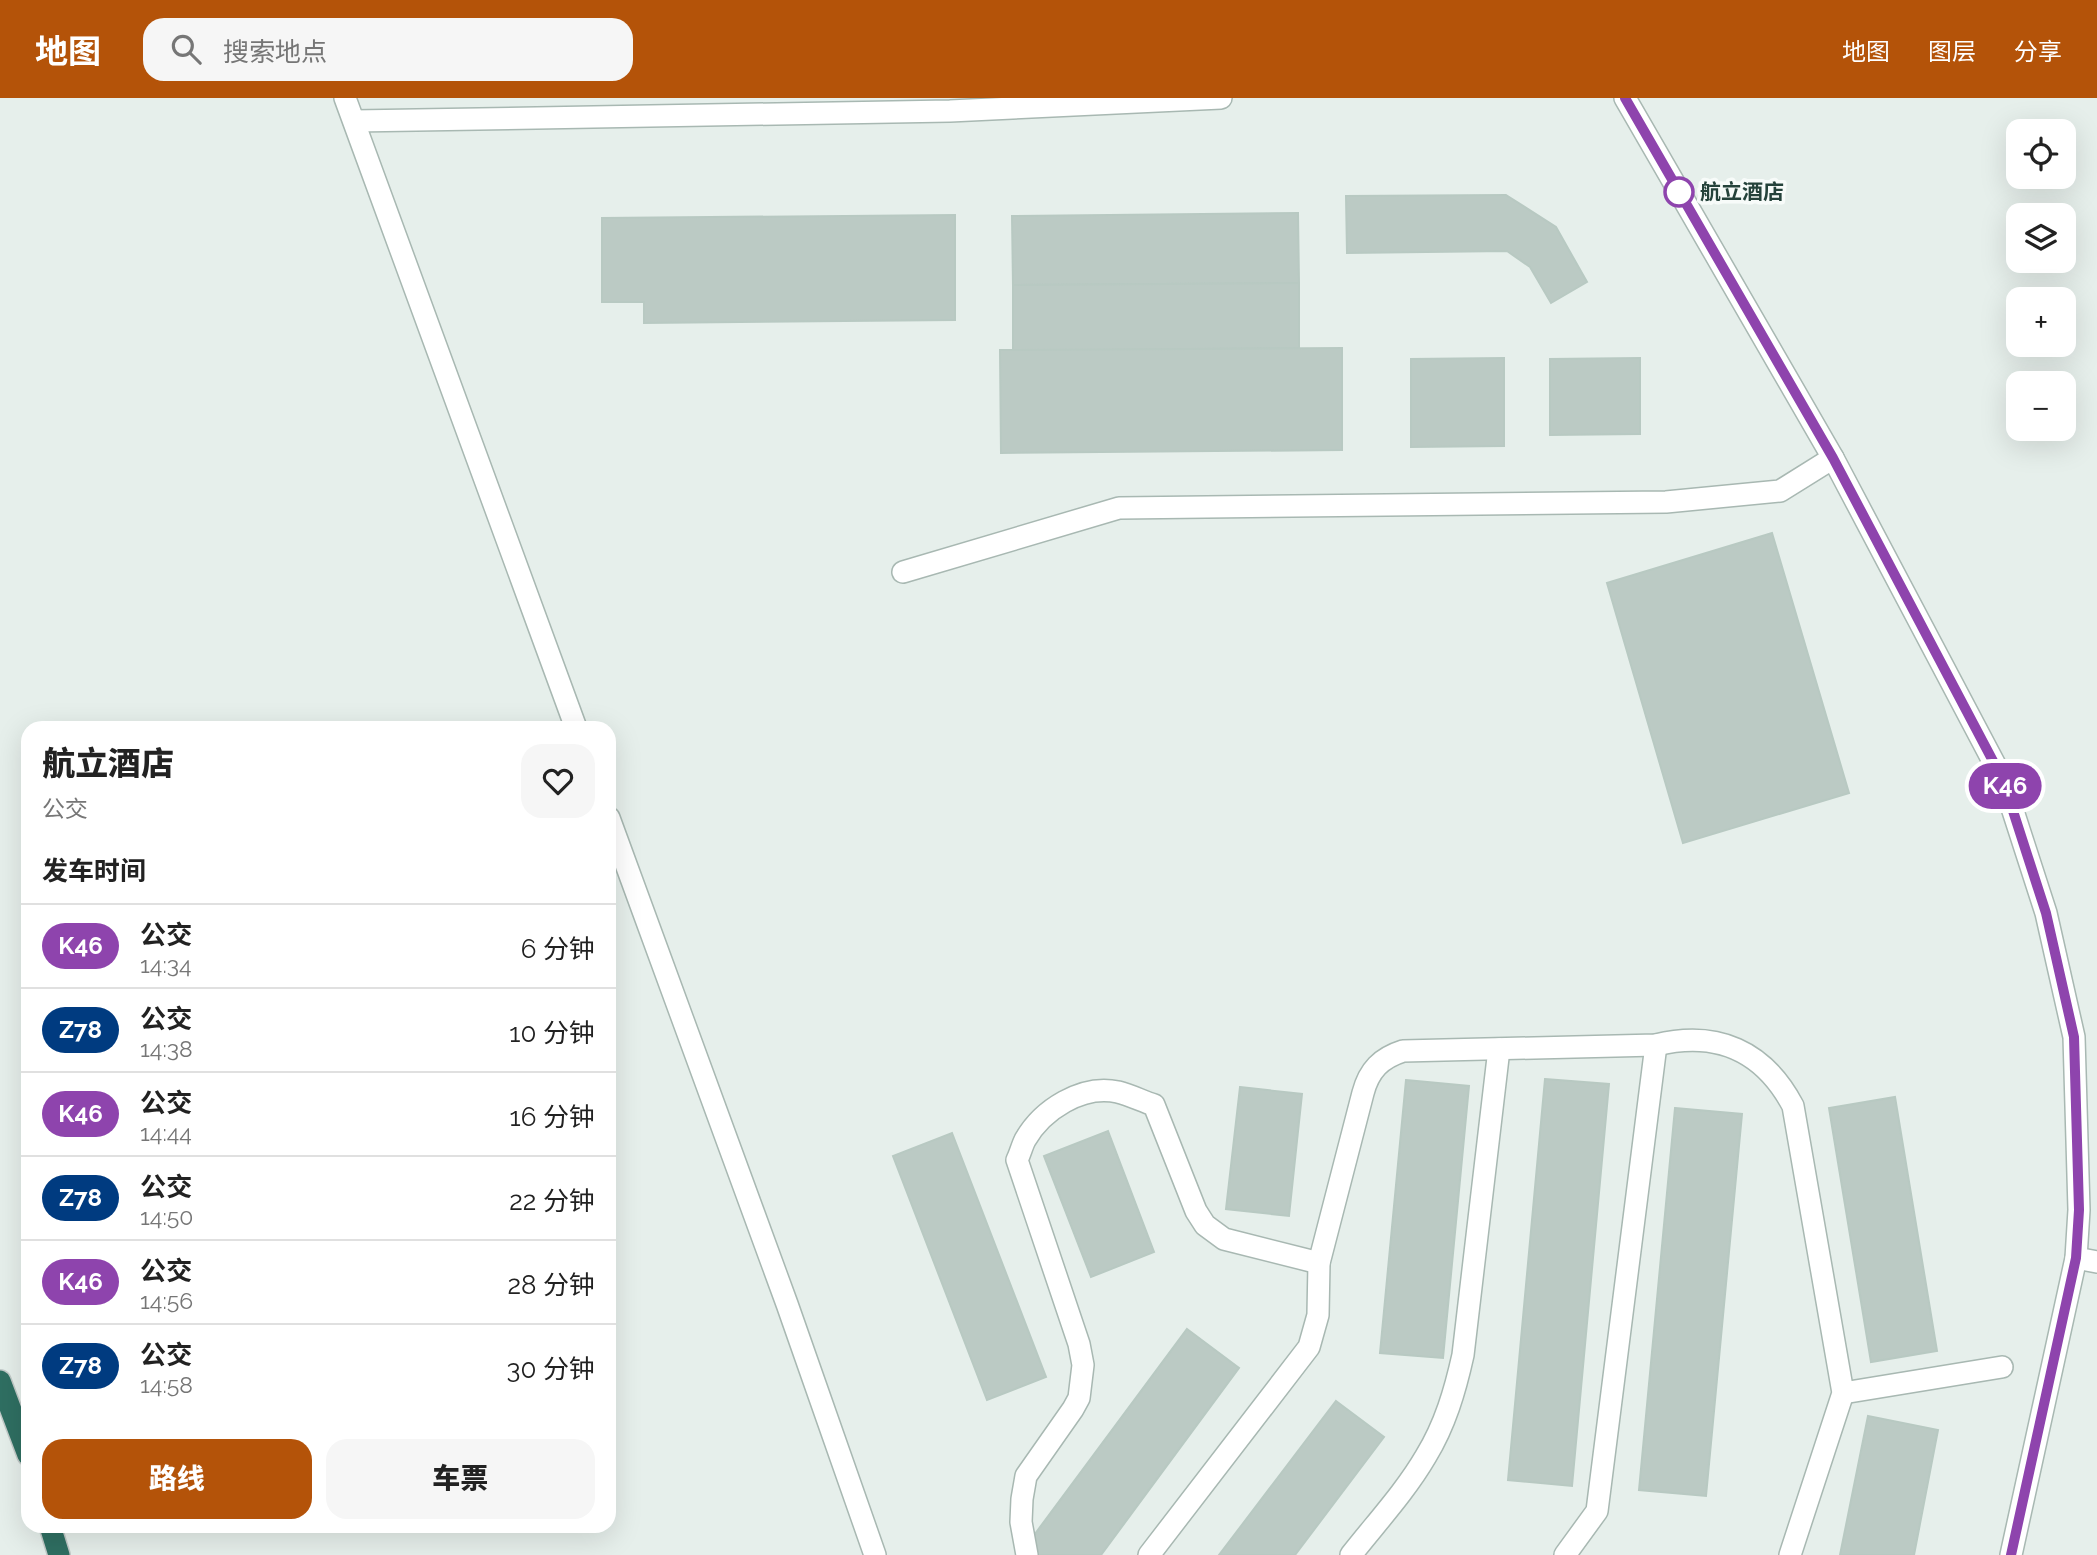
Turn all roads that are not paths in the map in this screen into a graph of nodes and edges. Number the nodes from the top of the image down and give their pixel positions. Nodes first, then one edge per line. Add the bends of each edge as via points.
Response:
1 (345, 98) edge
2 (1221, 98) edge
3 (1625, 98) edge
4 (1076, 102) edge
5 (952, 104) edge
6 (354, 121) junction
7 (1833, 458) junction
8 (903, 572) dead end
9 (573, 721) edge
10 (616, 837) edge
11 (1656, 1045) junction
12 (1499, 1049) junction
13 (2088, 1212) edge
14 (2076, 1258) junction
15 (2097, 1262) edge
16 (1319, 1263) junction
17 (2002, 1367) dead end
18 (0, 1381) edge
19 (1843, 1393) junction
20 (21, 1436) edge
21 (52, 1533) edge
22 (59, 1555) edge
23 (875, 1555) edge
24 (1027, 1555) edge
25 (1149, 1555) edge
26 (1351, 1555) edge
27 (1565, 1555) edge
28 (1790, 1555) edge
29 (2011, 1555) edge

1 - 6 street
2 - 4 street
3 - 7 street
4 - 5 street
5 - 6 street
6 - 9 street
7 - 8 street via 1780,491 1665,502 1119,508
7 - 13 street via 2008,793 2046,913 2074,1037
10 - 23 street
11 - 12 street
11 - 19 street via 1687,1040 1719,1042 1756,1060 1784,1088 1793,1107
11 - 27 street via 1597,1511
12 - 16 street via 1403,1051 1373,1069 1366,1080
12 - 26 street via 1463,1355 1454,1392 1426,1457
13 - 14 street
14 - 15 street
14 - 29 street
16 - 24 street via 1224,1239 1205,1225 1154,1105 1116,1092 1094,1092 1054,1108 1038,1122 1017,1160 1083,1365 1082,1386 1073,1409 1026,1476 1021,1522
16 - 25 street via 1318,1315 1309,1347
17 - 19 street
18 - 20 highway
19 - 28 street
21 - 22 highway

